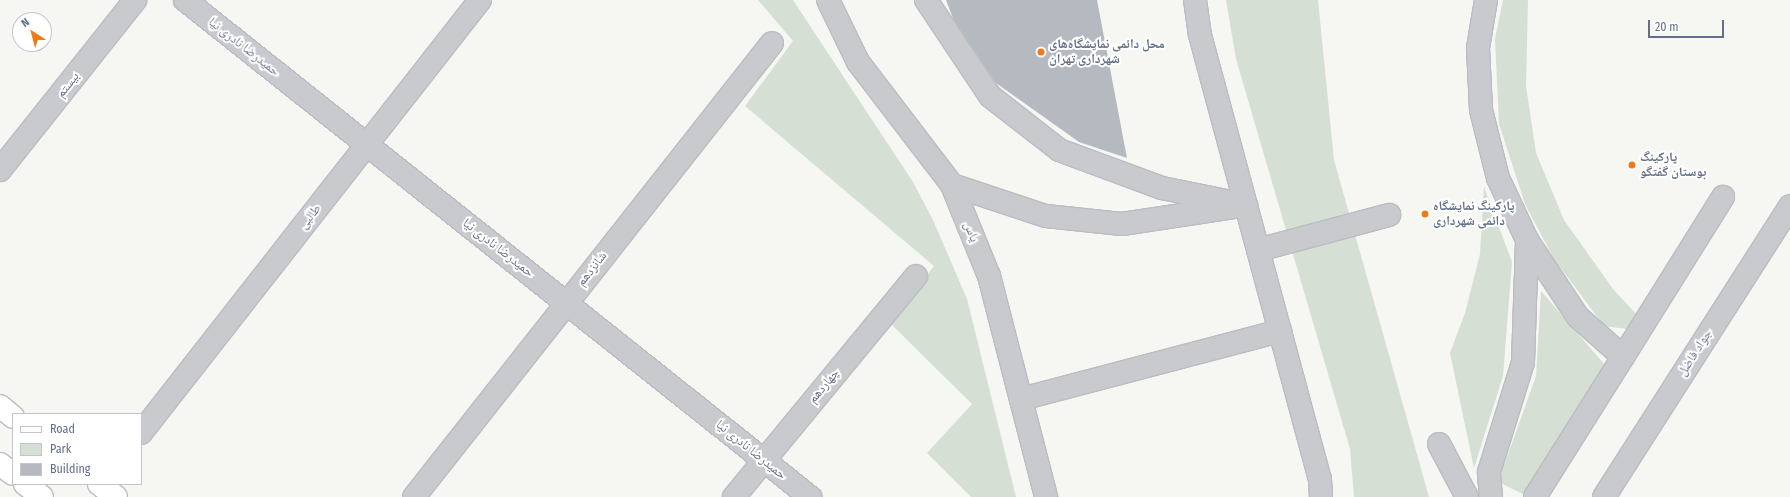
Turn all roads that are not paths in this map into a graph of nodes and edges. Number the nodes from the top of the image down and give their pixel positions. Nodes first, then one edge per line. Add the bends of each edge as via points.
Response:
1 (135, 0) edge
2 (185, 0) edge
3 (480, 0) edge
4 (828, 0) edge
5 (926, 0) edge
6 (1195, 0) edge
7 (1486, 0) edge
8 (772, 43) dead end
9 (367, 144) junction
10 (0, 170) edge
11 (952, 185) junction
12 (1723, 197) dead end
13 (1246, 205) junction
14 (1788, 208) edge
15 (1389, 215) dead end
16 (1527, 240) junction
17 (1258, 250) junction
18 (916, 276) dead end
19 (566, 302) junction
20 (1280, 331) junction
21 (1623, 357) junction
22 (1021, 399) junction
23 (0, 406) edge
24 (12, 416) edge
25 (142, 432) edge
26 (1439, 444) dead end
27 (763, 460) junction
28 (0, 464) edge
29 (12, 473) edge
30 (26, 485) edge
31 (42, 497) edge
32 (414, 497) edge
33 (734, 497) edge
34 (810, 497) edge
35 (1046, 497) edge
36 (1321, 497) edge
37 (1467, 497) edge
38 (1491, 497) edge
39 (1535, 497) edge
40 (1604, 497) edge

1 - 10 street, بیستم
2 - 9 street, حمیدرضا نادری نیا
3 - 9 street, طالبی
4 - 11 street, یاس via 858,62
5 - 13 street via 990,96 1059,150 1162,188
6 - 13 street via 1200,35
7 - 16 street via 1478,48 1481,110 1498,178
8 - 19 street, شانزدهم
9 - 19 street, حمیدرضا نادری نیا
9 - 25 street, طالبی
11 - 13 street via 1046,216 1122,224
11 - 22 street, یاس via 989,276
12 - 21 street
13 - 17 street
14 - 40 street, جواد فاضل
15 - 17 street
16 - 21 street via 1578,317
16 - 38 street via 1523,362 1489,472
17 - 20 street
18 - 27 street, چهاردهم
19 - 27 street, حمیدرضا نادری نیا
19 - 32 street, شانزدهم
20 - 22 street
20 - 36 street
21 - 39 street
22 - 35 street, یاس
23 - 24 main road
26 - 37 street
27 - 33 street, چهاردهم
27 - 34 street, حمیدرضا نادری نیا
28 - 29 main road
30 - 31 main road

